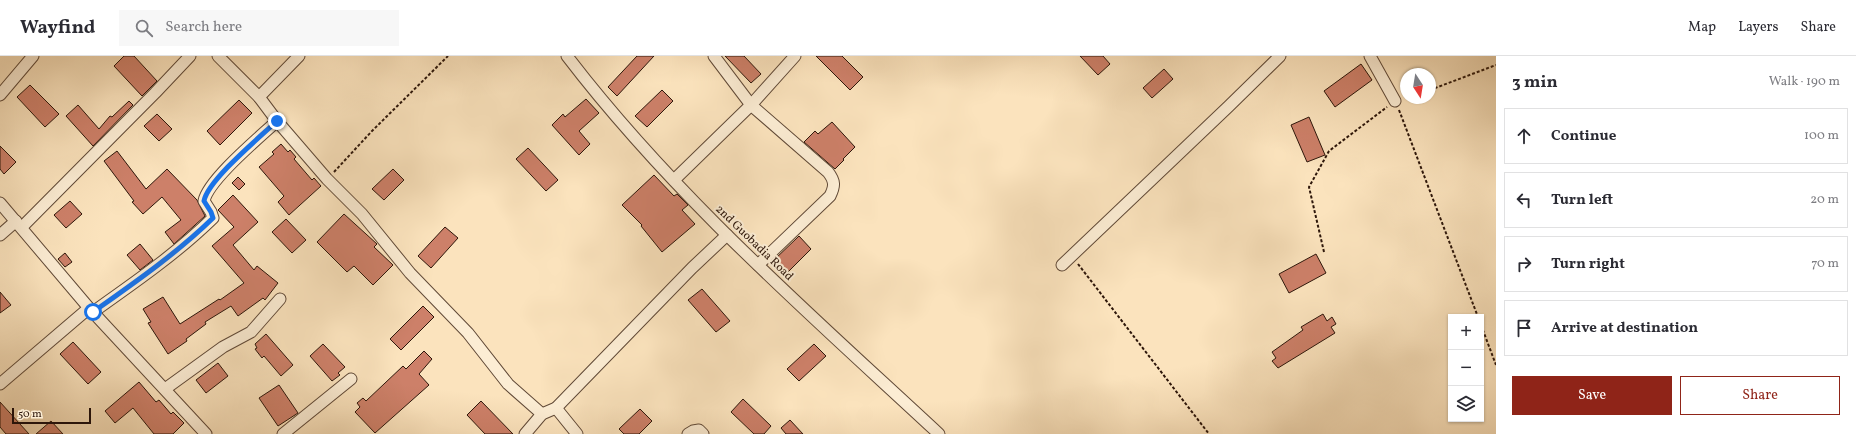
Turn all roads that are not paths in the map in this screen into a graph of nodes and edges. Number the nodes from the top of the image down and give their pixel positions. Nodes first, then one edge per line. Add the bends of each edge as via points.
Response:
1 (33, 56) edge
2 (190, 56) edge
3 (218, 56) edge
4 (299, 56) edge
5 (567, 56) edge
6 (714, 56) edge
7 (795, 56) edge
8 (1280, 56) edge
9 (1370, 56) edge
10 (0, 95) edge
11 (259, 97) junction
12 (1395, 101) road end
13 (751, 104) junction
14 (277, 121) junction
15 (674, 180) junction
16 (0, 203) edge
17 (19, 224) junction
18 (0, 235) edge
19 (727, 235) junction
20 (1062, 265) dead end
21 (758, 266) junction
22 (280, 299) dead end
23 (91, 310) junction
24 (350, 379) dead end
25 (0, 384) edge
26 (165, 390) junction
27 (556, 408) junction
28 (542, 414) junction
29 (203, 433) edge
30 (283, 434) edge
31 (525, 434) edge
32 (577, 434) edge
33 (688, 434) edge
34 (703, 434) edge
35 (939, 434) edge

1 - 10 street
2 - 17 street
3 - 11 street
4 - 11 street
5 - 15 street, 2nd Guobadia Road
6 - 13 street
7 - 13 street
8 - 20 street
9 - 12 street
11 - 14 street
13 - 15 street
13 - 21 street via 834,179 830,196
14 - 23 street via 222,173 205,196 204,201 213,218 149,272
14 - 28 street via 362,214 410,273 468,333 508,384
15 - 19 street, 2nd Guobadia Road
16 - 17 street
17 - 18 street
17 - 23 street
19 - 21 street, 2nd Guobadia Road
19 - 27 street
21 - 35 street, 2nd Guobadia Road
22 - 26 street via 251,332 223,347
23 - 25 street
23 - 26 street
24 - 30 street
26 - 29 street
27 - 28 street
27 - 32 street
28 - 31 street
33 - 34 street via 699,430

